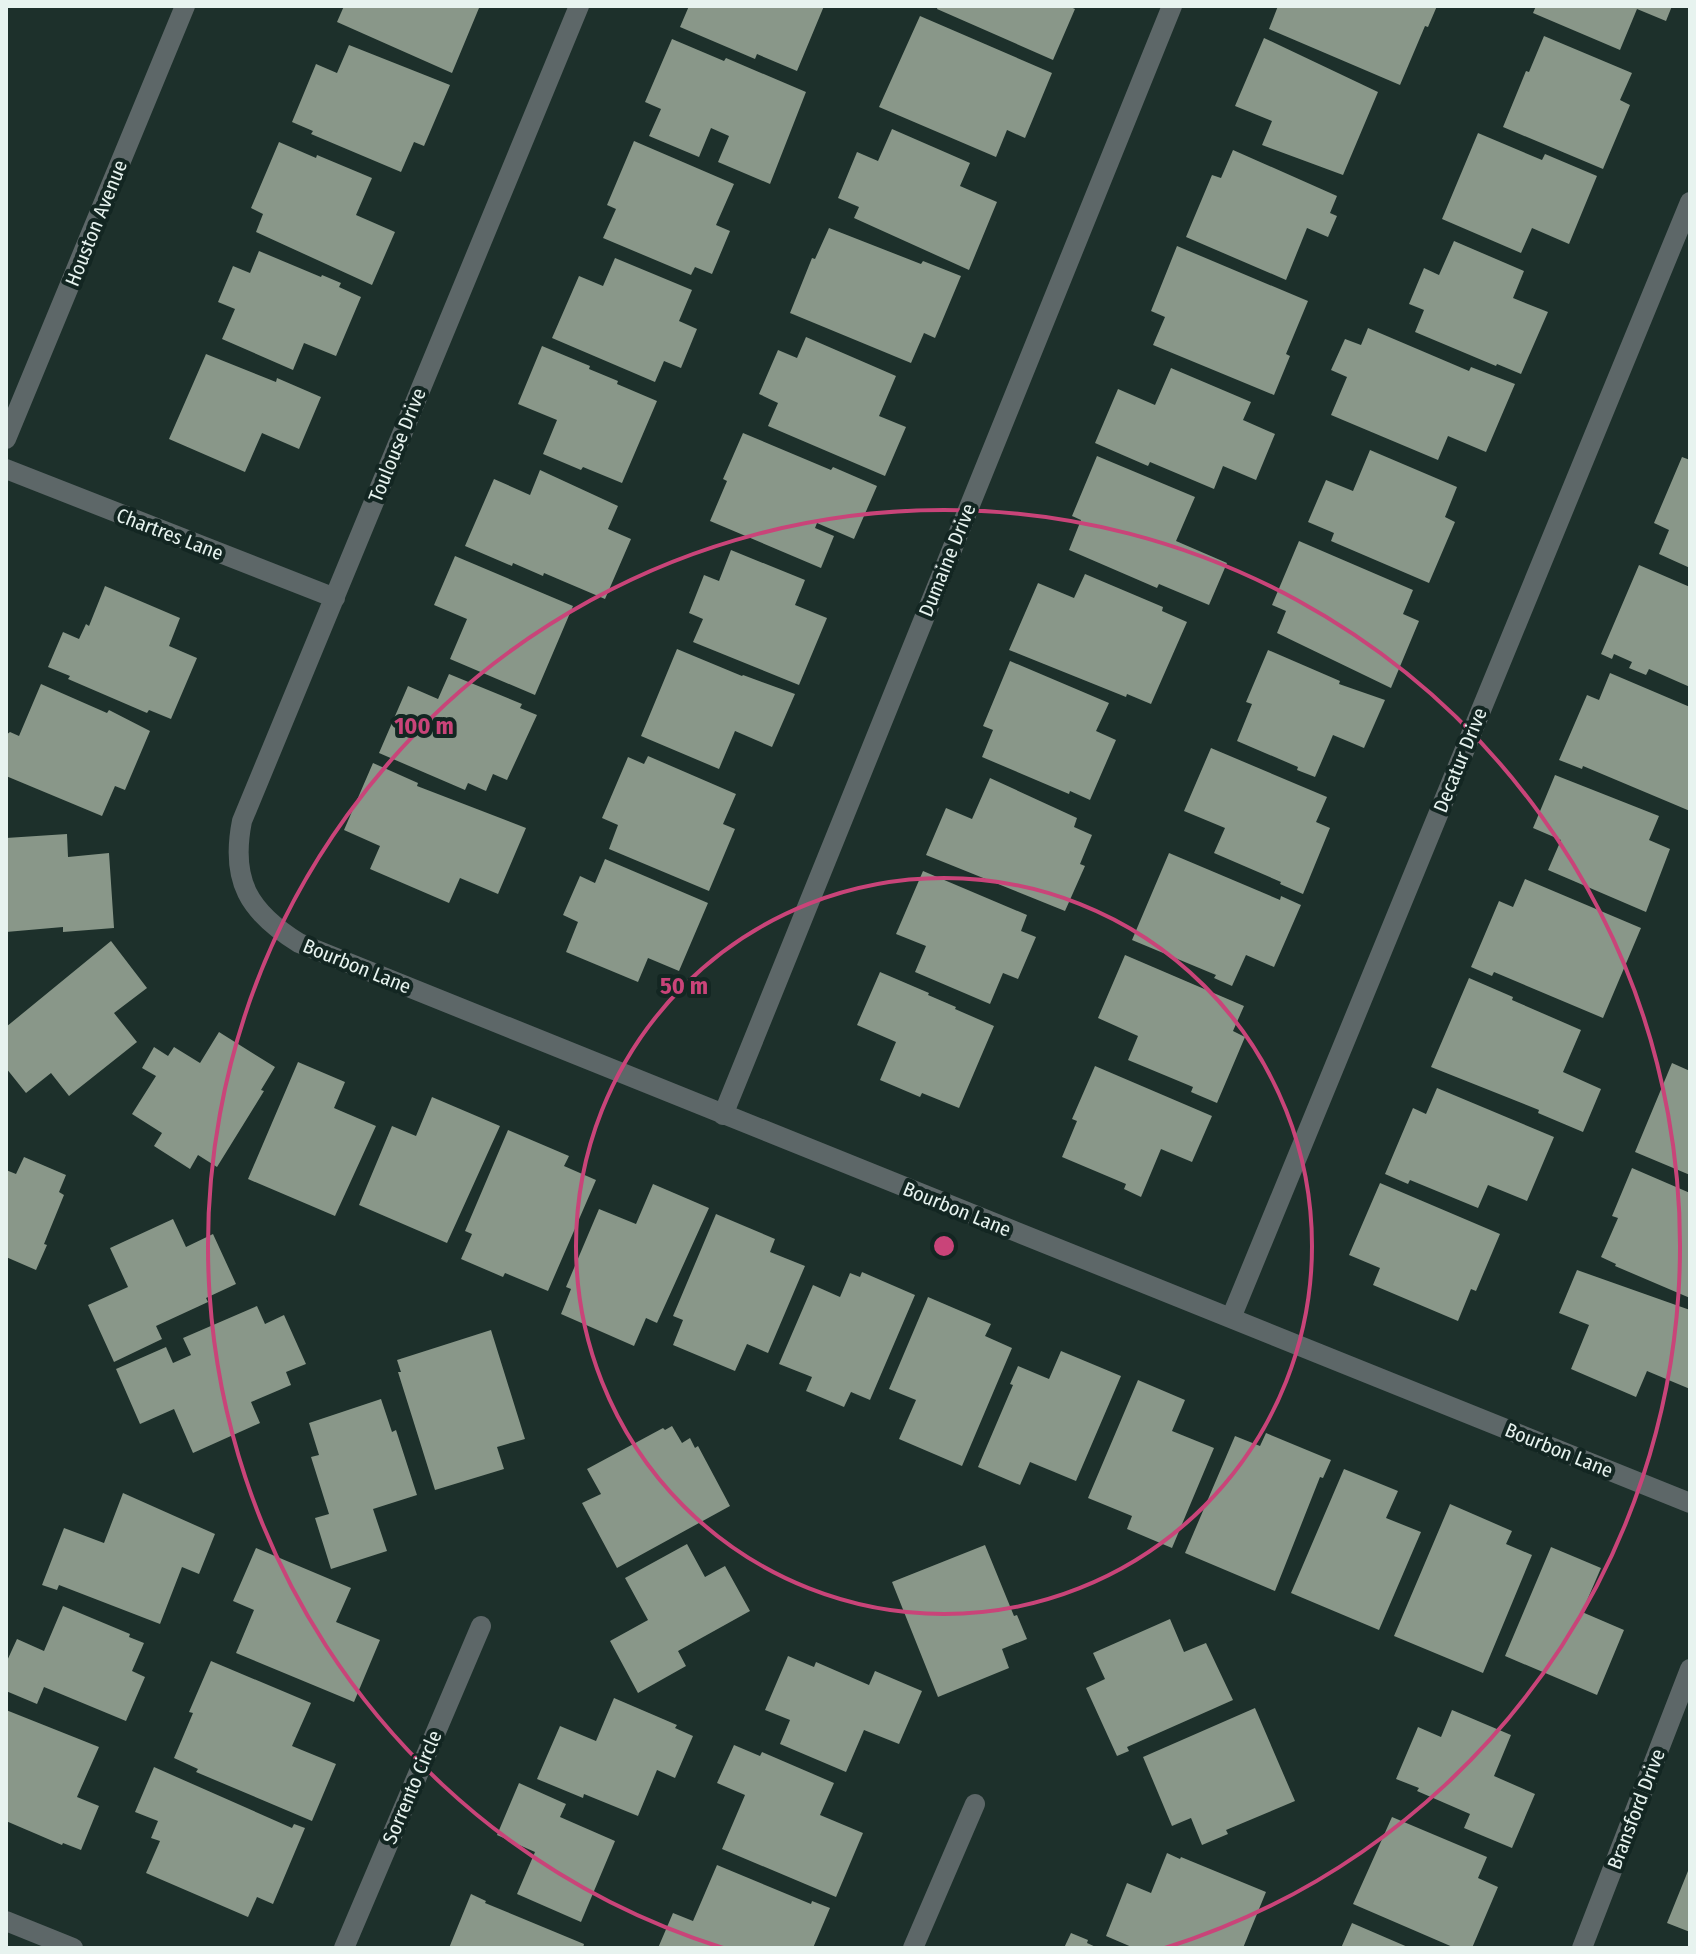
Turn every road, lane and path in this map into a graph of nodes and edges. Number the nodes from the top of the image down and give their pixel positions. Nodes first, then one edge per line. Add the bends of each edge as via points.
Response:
1 (185, 6) edge
2 (579, 6) edge
3 (1172, 6) edge
4 (1690, 202) edge
5 (6, 439) edge
6 (6, 469) edge
7 (335, 598) junction
8 (244, 888) joint
9 (723, 1115) junction
10 (1231, 1318) junction
11 (1690, 1503) edge
12 (481, 1626) dead end
13 (1690, 1669) edge
14 (975, 1804) dead end
15 (6, 1921) edge
16 (73, 1948) edge
17 (344, 1948) edge
18 (913, 1948) edge
19 (1582, 1948) edge

1 - 5 street, Houston Avenue
2 - 7 street, Toulouse Drive
3 - 9 street, Dumaine Drive
4 - 10 street, Decatur Drive
6 - 7 street, Chartres Lane
7 - 8 street, Toulouse Drive via 242,821 237,854
8 - 9 street, Bourbon Lane via 274,928 299,943
9 - 10 street, Bourbon Lane
10 - 11 street, Bourbon Lane
12 - 17 street, Sorrento Circle
13 - 19 street, Bransford Drive
14 - 18 street
15 - 16 street

